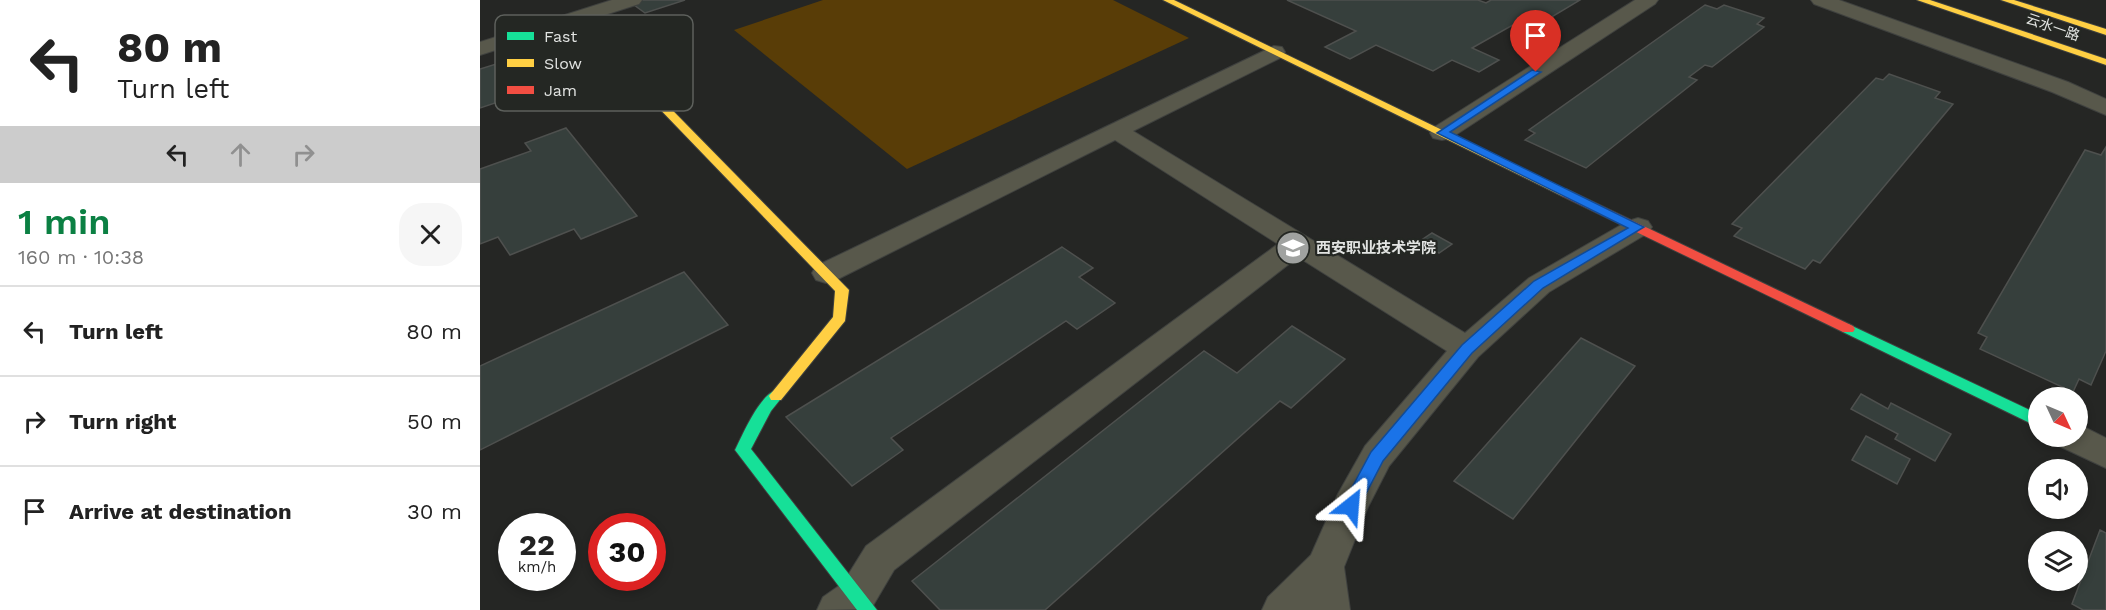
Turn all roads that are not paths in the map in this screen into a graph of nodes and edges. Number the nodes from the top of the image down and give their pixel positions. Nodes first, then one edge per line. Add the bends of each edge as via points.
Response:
1 (632, 0) edge
2 (1167, 0) edge
3 (1648, 0) edge
4 (1821, 0) edge
5 (1921, 0) edge
6 (2005, 0) edge
7 (586, 15) edge
8 (2106, 32) edge
9 (495, 44) edge
10 (480, 49) edge
11 (1274, 51) junction
12 (2106, 62) edge
13 (2106, 108) edge
14 (668, 111) edge
15 (1115, 130) junction
16 (1442, 133) junction
17 (1638, 227) junction
18 (1297, 244) junction
19 (826, 273) junction
20 (1467, 349) junction
21 (2028, 416) edge
22 (2088, 445) edge
23 (2106, 454) edge
24 (1325, 567) junction
25 (854, 605) edge
26 (1282, 610) edge
27 (1330, 610) edge

1 - 7 street
2 - 11 street
3 - 16 street
4 - 13 street via 2060,87
5 - 12 street, 云水一路
6 - 8 street, 云水一路
9 - 10 street
11 - 15 street
11 - 16 street
14 - 19 street
15 - 18 street
15 - 19 street
16 - 17 street
17 - 20 street via 1539,285
17 - 21 street
18 - 20 street
18 - 25 street via 880,558
19 - 25 street via 842,290 840,318 766,408 743,450
20 - 24 street via 1377,456
22 - 23 street
24 - 26 street
24 - 27 street

